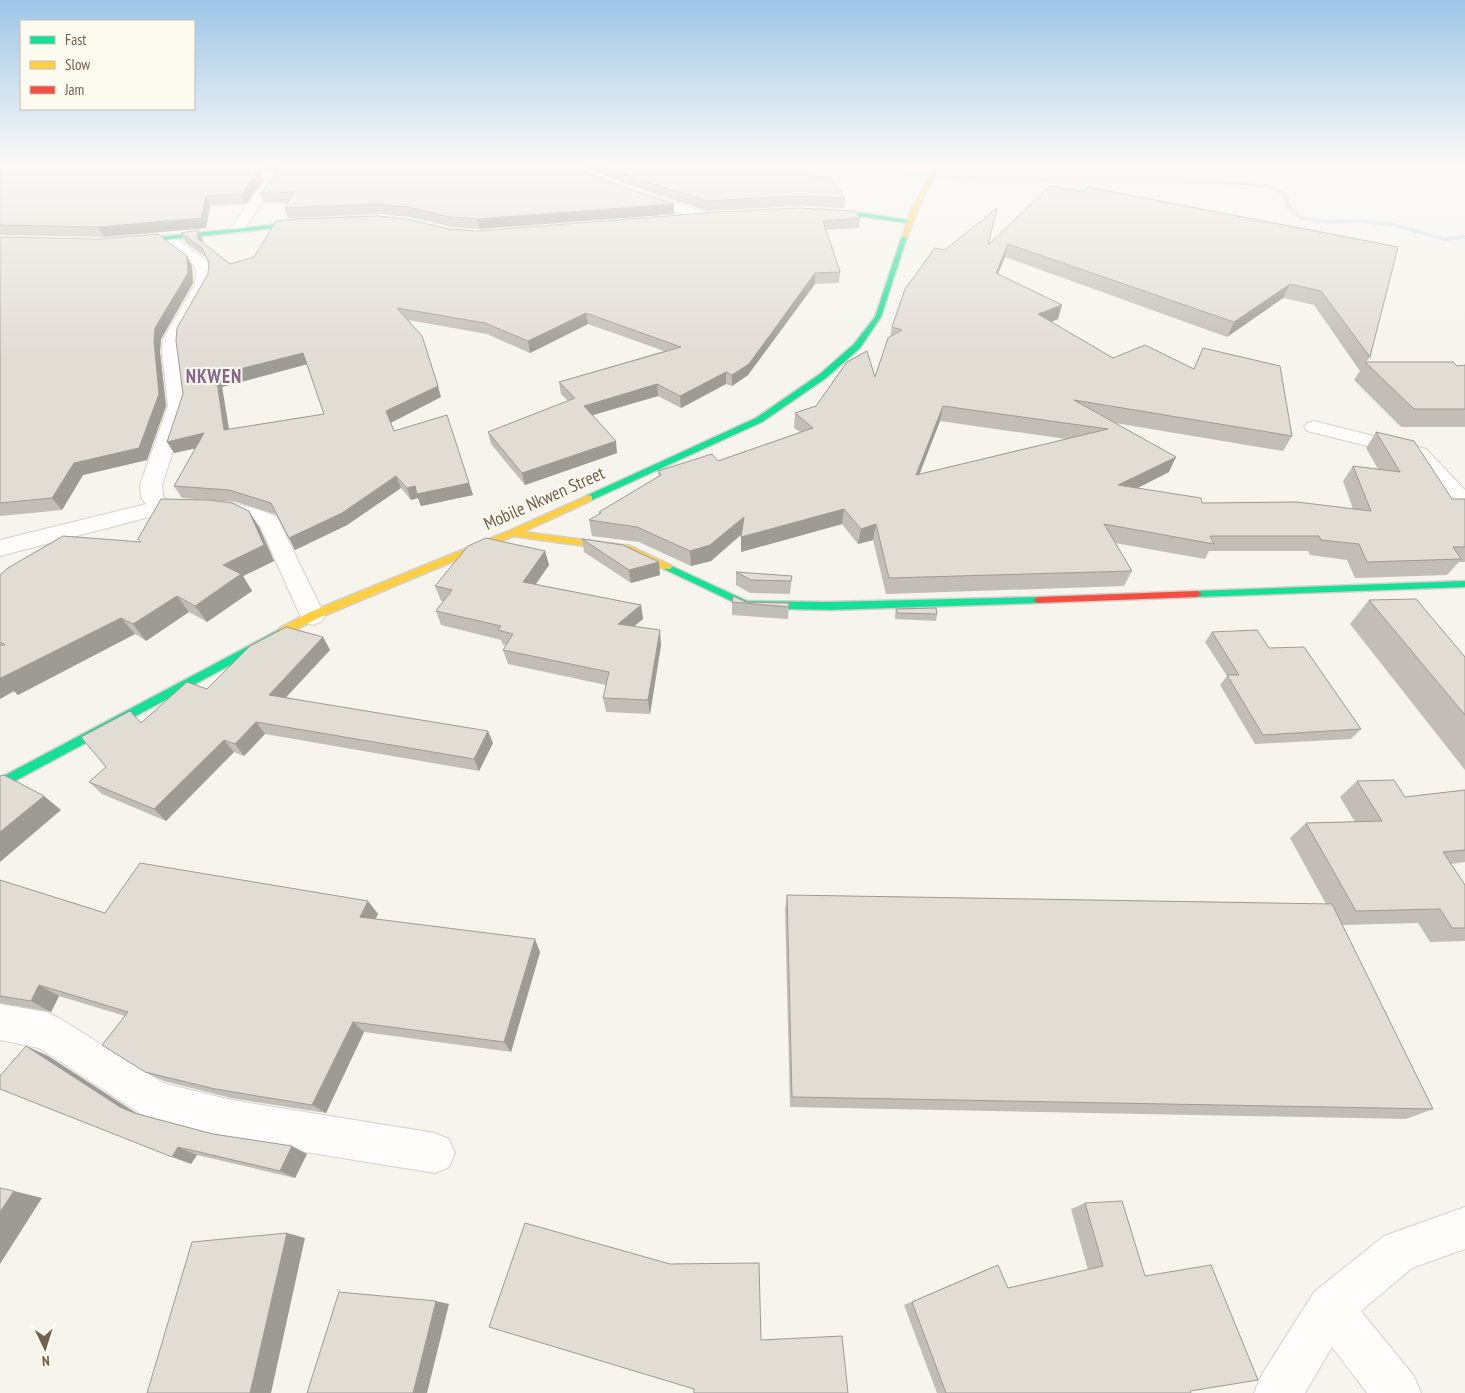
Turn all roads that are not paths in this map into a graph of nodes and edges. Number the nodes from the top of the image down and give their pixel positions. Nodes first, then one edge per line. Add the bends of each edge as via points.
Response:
1 (248, 228) edge
2 (906, 228) edge
3 (237, 229) joint
4 (168, 239) junction
5 (114, 243) edge
6 (1314, 427) dead end
7 (1465, 503) edge
8 (161, 507) junction
9 (512, 533) junction
10 (0, 548) edge
11 (1465, 584) edge
12 (312, 616) junction
13 (0, 784) edge
14 (0, 1022) edge
15 (435, 1153) dead end
16 (1465, 1228) edge
17 (1330, 1308) junction
18 (1278, 1393) edge
19 (1396, 1393) edge

1 - 3 main road
2 - 9 main road, Mobile Nkwen Street via 878,317 856,346 823,376 759,420
3 - 4 main road
4 - 5 main road
4 - 8 street via 201,263 204,272 203,284 172,339 178,406 151,485 152,496
6 - 7 street via 1419,453
8 - 10 street
8 - 12 street via 219,508 247,512 269,522
9 - 11 main road via 630,550 746,604 924,604
9 - 12 main road, Mobile Nkwen Street
12 - 13 main road, Mobile Nkwen Street
14 - 15 street via 46,1031 155,1100 230,1120
16 - 17 street via 1399,1251
17 - 18 street
17 - 19 street

